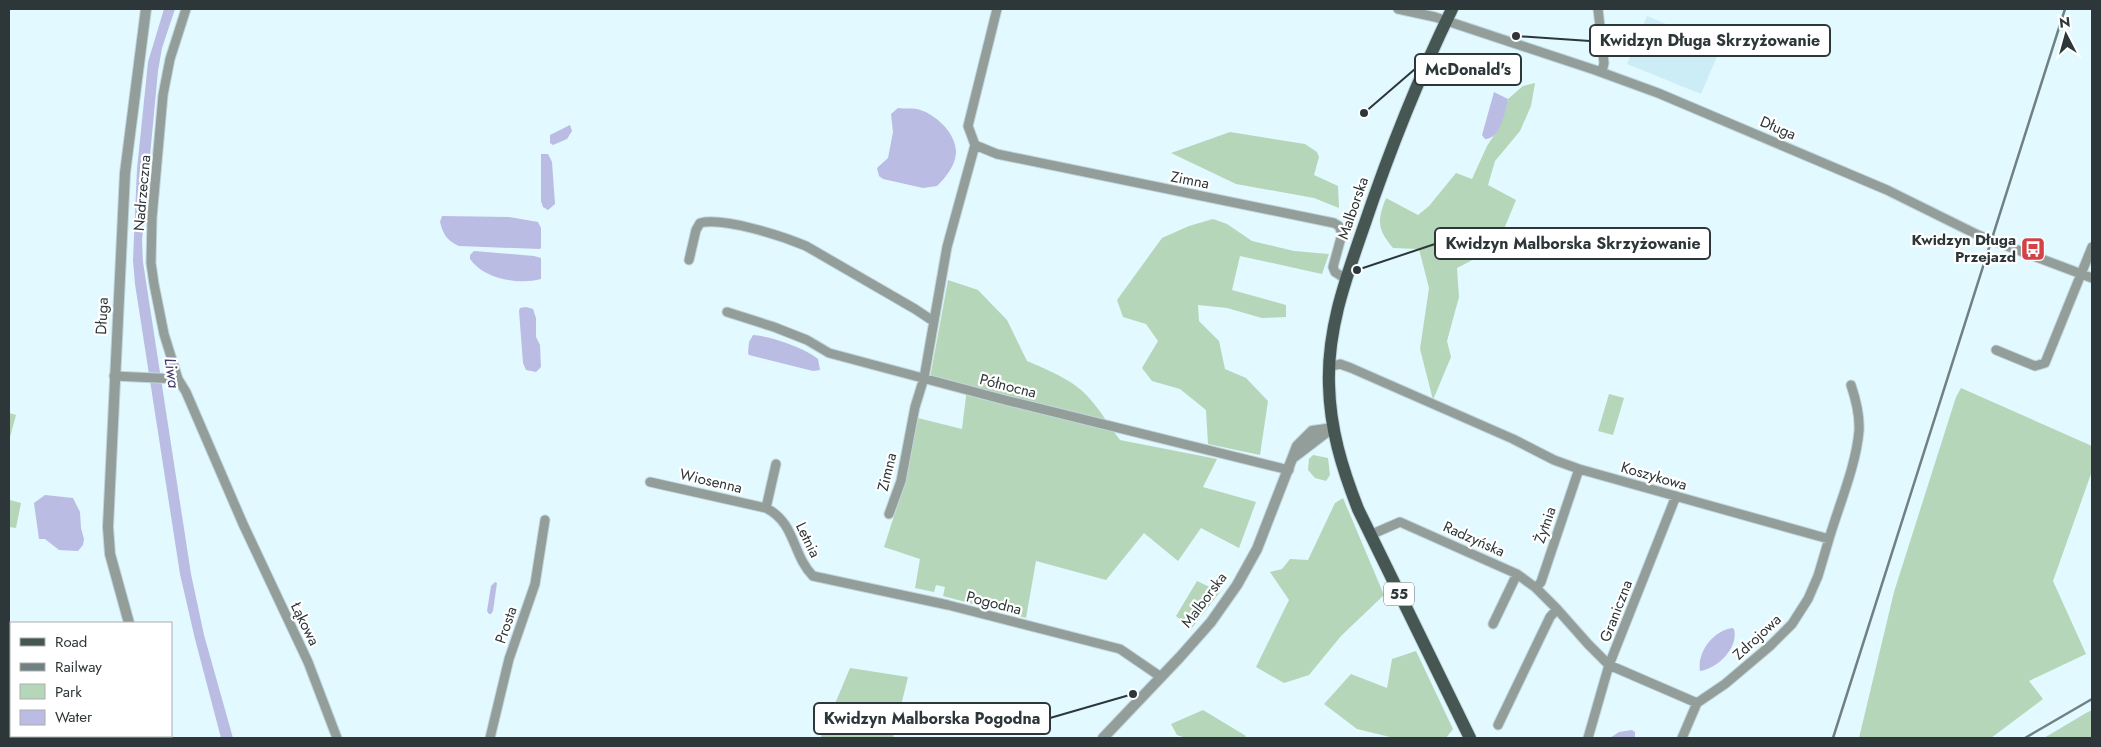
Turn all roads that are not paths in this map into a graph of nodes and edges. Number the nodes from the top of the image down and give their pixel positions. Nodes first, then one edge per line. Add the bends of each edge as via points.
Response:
1 (146, 9) edge
2 (186, 9) edge
3 (997, 9) edge
4 (1398, 9) edge
5 (1452, 9) edge
6 (1598, 9) edge
7 (1446, 21) junction
8 (1602, 72) junction
9 (976, 145) junction
10 (2092, 247) edge
11 (689, 260) dead end
12 (2081, 274) junction
13 (2092, 278) edge
14 (1346, 279) junction
15 (727, 312) dead end
16 (933, 321) junction
17 (1996, 350) dead end
18 (1329, 367) junction
19 (114, 376) junction
20 (924, 378) junction
21 (178, 379) junction
22 (1851, 385) dead end
23 (1333, 428) junction
24 (1317, 439) junction
25 (1336, 447) junction
26 (1294, 457) junction
27 (776, 464) dead end
28 (1579, 469) junction
29 (1289, 470) junction
30 (650, 482) dead end
31 (1676, 496) junction
32 (766, 508) junction
33 (889, 514) dead end
34 (545, 520) dead end
35 (243, 524) joint
36 (1370, 534) junction
37 (1829, 539) junction
38 (1517, 574) junction
39 (813, 576) joint
40 (1536, 588) junction
41 (1557, 609) junction
42 (129, 622) edge
43 (1493, 624) dead end
44 (1609, 665) junction
45 (1161, 677) junction
46 (1697, 703) junction
47 (1498, 726) dead end
48 (337, 738) edge
49 (490, 738) edge
50 (1103, 738) edge
51 (1470, 738) edge
52 (1588, 738) edge
53 (1682, 738) edge

1 - 19 street, Długa via 125,173
2 - 21 street, Nadrzeczna via 170,59 163,95 152,218 154,284 164,334
3 - 9 street via 968,126
4 - 7 street, Długa
5 - 7 main road, Malborska / 55
6 - 8 street via 1604,63
7 - 8 street, Długa
7 - 14 main road, Malborska / 55 via 1405,114
8 - 12 street, Długa via 1887,190 1978,235
9 - 14 street, Zimna via 997,154 1334,223 1342,234 1334,272
9 - 16 street, Zimna via 947,248
10 - 12 street
11 - 16 street via 700,224 723,222 806,246
12 - 13 street, Długa
12 - 17 street via 2044,363 2035,366
14 - 18 main road, Malborska / 55 via 1336,312
15 - 20 street, Północna via 807,340 829,353
16 - 20 street, Zimna
18 - 23 main road, Malborska / 55
18 - 28 street, Koszykowa via 1340,364 1351,368
19 - 21 street
19 - 42 street, Długa via 108,527 110,554
20 - 29 street, Północna
20 - 33 street, Zimna
21 - 35 street, Nadrzeczna
22 - 37 street via 1858,408 1859,430
23 - 24 street
23 - 25 main road, 55
23 - 26 street, Malborska via 1312,430 1297,446
24 - 25 street
24 - 26 street
25 - 36 main road, 55 via 1343,473
26 - 29 street, Malborska
27 - 32 street
28 - 31 street, Koszykowa
28 - 40 street, Żytnia
29 - 45 street, Malborska via 1257,549 1237,585 1211,622
30 - 32 street, Wiosenna
31 - 37 street, Koszykowa
31 - 44 street, Graniczna
32 - 39 street, Letnia via 777,514 786,525
34 - 49 street, Prosta via 535,584 509,659
35 - 48 street, Łąkowa via 308,662
36 - 38 street, Radzyńska via 1400,522
36 - 51 main road, 55
37 - 46 street, Zdrojowa via 1808,599 1792,624 1725,684
38 - 40 street, Radzyńska
38 - 43 street
39 - 45 street, Pogodna via 1120,649
40 - 41 street, Radzyńska
41 - 44 street, Radzyńska
41 - 47 street via 1546,625
44 - 46 street, Radzyńska
44 - 52 street, Graniczna
45 - 50 street, Malborska
46 - 53 street

